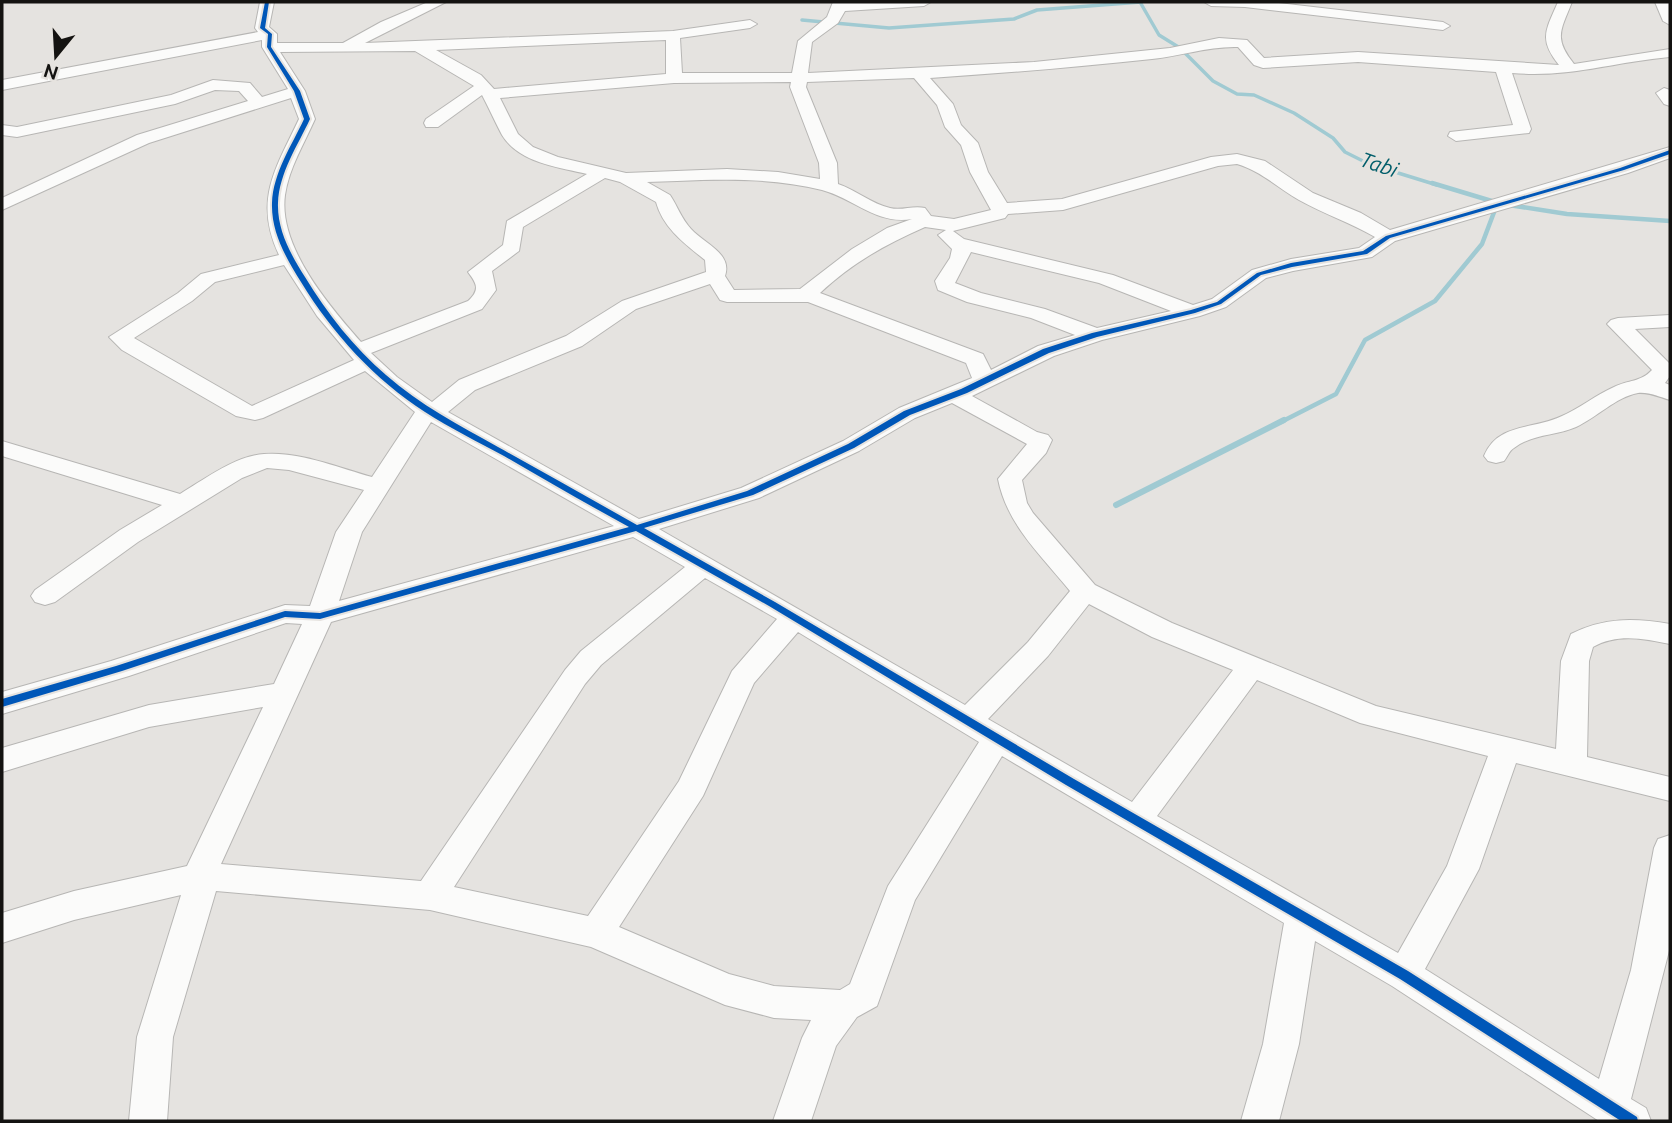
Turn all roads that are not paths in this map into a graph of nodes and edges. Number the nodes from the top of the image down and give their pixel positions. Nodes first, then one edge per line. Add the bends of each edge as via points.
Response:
1 (267, 2) edge
2 (439, 2) edge
3 (924, 2) edge
4 (1211, 2) edge
5 (1565, 2) edge
6 (1662, 2) edge
7 (841, 4) edge
8 (1445, 9) dead end
9 (1245, 11) edge
10 (594, 20) dead end
11 (1670, 21) edge
12 (750, 24) dead end
13 (1443, 26) junction
14 (673, 35) junction
15 (588, 38) junction
16 (270, 40) junction
17 (1242, 43) junction
18 (418, 46) junction
19 (348, 47) junction
20 (1670, 53) edge
21 (1455, 65) junction
22 (1502, 68) junction
23 (1570, 69) junction
24 (919, 74) junction
25 (674, 78) junction
26 (799, 79) junction
27 (2, 85) edge
28 (487, 90) junction
29 (298, 91) junction
30 (258, 102) junction
31 (432, 123) dead end
32 (2, 130) edge
33 (1456, 136) dead end
34 (1670, 152) edge
35 (606, 171) junction
36 (626, 178) junction
37 (829, 186) junction
38 (1507, 201) joint
39 (2, 205) edge
40 (1002, 209) junction
41 (929, 223) junction
42 (1388, 237) junction
43 (957, 243) junction
44 (289, 258) junction
45 (715, 276) junction
46 (806, 295) junction
47 (1194, 312) junction
48 (1670, 321) edge
49 (1095, 335) junction
50 (363, 356) junction
51 (984, 380) junction
52 (1660, 390) edge
53 (954, 395) junction
54 (427, 410) junction
55 (2, 448) edge
56 (1496, 456) dead end
57 (379, 486) junction
58 (183, 503) junction
59 (636, 528) junction
60 (704, 565) junction
61 (1085, 591) junction
62 (45, 596) dead end
63 (320, 616) junction
64 (794, 618) junction
65 (1670, 634) edge
66 (1251, 667) junction
67 (285, 693) junction
68 (2, 703) edge
69 (967, 722) junction
70 (996, 739) junction
71 (1506, 749) junction
72 (2, 760) edge
73 (1571, 766) junction
74 (1670, 789) edge
75 (1136, 820) junction
76 (1670, 848) edge
77 (201, 877) junction
78 (430, 896) junction
79 (1302, 916) junction
80 (2, 928) edge
81 (596, 933) junction
82 (1660, 974) edge
83 (1404, 975) junction
84 (844, 1006) junction
85 (1621, 1114) edge
86 (148, 1121) edge
87 (792, 1121) edge
88 (1260, 1121) edge

1 - 16 street via 262,28
2 - 19 street
3 - 7 street
4 - 9 street
5 - 23 street via 1552,44
6 - 11 street
7 - 26 street via 835,17 805,41
8 - 13 street
9 - 13 street
9 - 17 street
10 - 15 street
12 - 14 street
13 - 21 street via 1443,44
14 - 15 street
14 - 25 street
15 - 18 street
16 - 19 street
16 - 27 street
16 - 29 street
17 - 21 street via 1263,63 1358,57
17 - 24 street via 1219,42 1109,60
18 - 19 street
18 - 28 street via 450,62
20 - 23 street
21 - 22 street
22 - 23 street
22 - 33 street via 1523,128
24 - 26 street
24 - 40 street via 945,104 953,127 969,143 979,172
25 - 26 street
25 - 28 street
26 - 37 street via 797,87 828,163
28 - 31 street
28 - 35 street via 511,136 527,151
29 - 30 street
29 - 44 street via 307,119 289,156 275,203 276,222
30 - 32 street via 244,86 213,85 175,99 17,132
30 - 39 street via 142,139
34 - 38 street
35 - 36 street
35 - 50 street via 514,225 512,247 478,272 487,282 485,295 475,305
36 - 37 street via 716,173
36 - 45 street via 664,199 668,213 686,236 714,258
37 - 41 street via 895,215 918,212
38 - 42 street
40 - 41 street via 954,225
40 - 42 street via 1063,204 1237,159 1259,164 1307,197
41 - 43 street
41 - 46 street via 899,229 878,241 828,273
42 - 47 street via 1366,253 1259,274 1219,303
43 - 47 street via 1106,279
43 - 49 street via 962,254 945,286
44 - 50 street via 344,338
44 - 50 street via 208,278 186,297 120,337 244,411 255,413
45 - 46 street via 726,296
45 - 54 street via 629,305 574,341 467,385 439,408
46 - 51 street via 975,359
47 - 49 street
48 - 52 street via 1618,324 1664,370
49 - 51 street via 1046,351
50 - 54 street
51 - 53 street
52 - 56 street via 1630,387 1557,427 1533,430 1511,440 1500,446
53 - 59 street via 907,413 851,446 750,494
53 - 61 street via 1040,440 1038,449 1010,479 1015,503
54 - 57 street
54 - 59 street
55 - 58 street
57 - 58 street via 264,461 233,473
57 - 63 street via 349,532
58 - 62 street
59 - 60 street
59 - 63 street
60 - 64 street
60 - 78 street via 591,658 575,677
61 - 66 street
61 - 69 street via 1038,649
63 - 67 street
63 - 68 street via 285,614
64 - 69 street
64 - 81 street via 742,678 692,787
65 - 73 street via 1613,628 1581,641 1575,661
66 - 71 street via 1370,715
66 - 75 street
67 - 72 street via 149,716
67 - 77 street
69 - 70 street
70 - 75 street
70 - 84 street via 900,896 864,995
71 - 73 street
71 - 83 street via 1462,869
73 - 74 street
75 - 79 street
76 - 82 street
77 - 78 street
77 - 80 street via 115,894
77 - 86 street via 155,1037
78 - 81 street
79 - 83 street
79 - 88 street via 1281,1044
81 - 84 street via 726,989 774,1002
82 - 85 street
83 - 85 street
84 - 87 street via 820,1038

